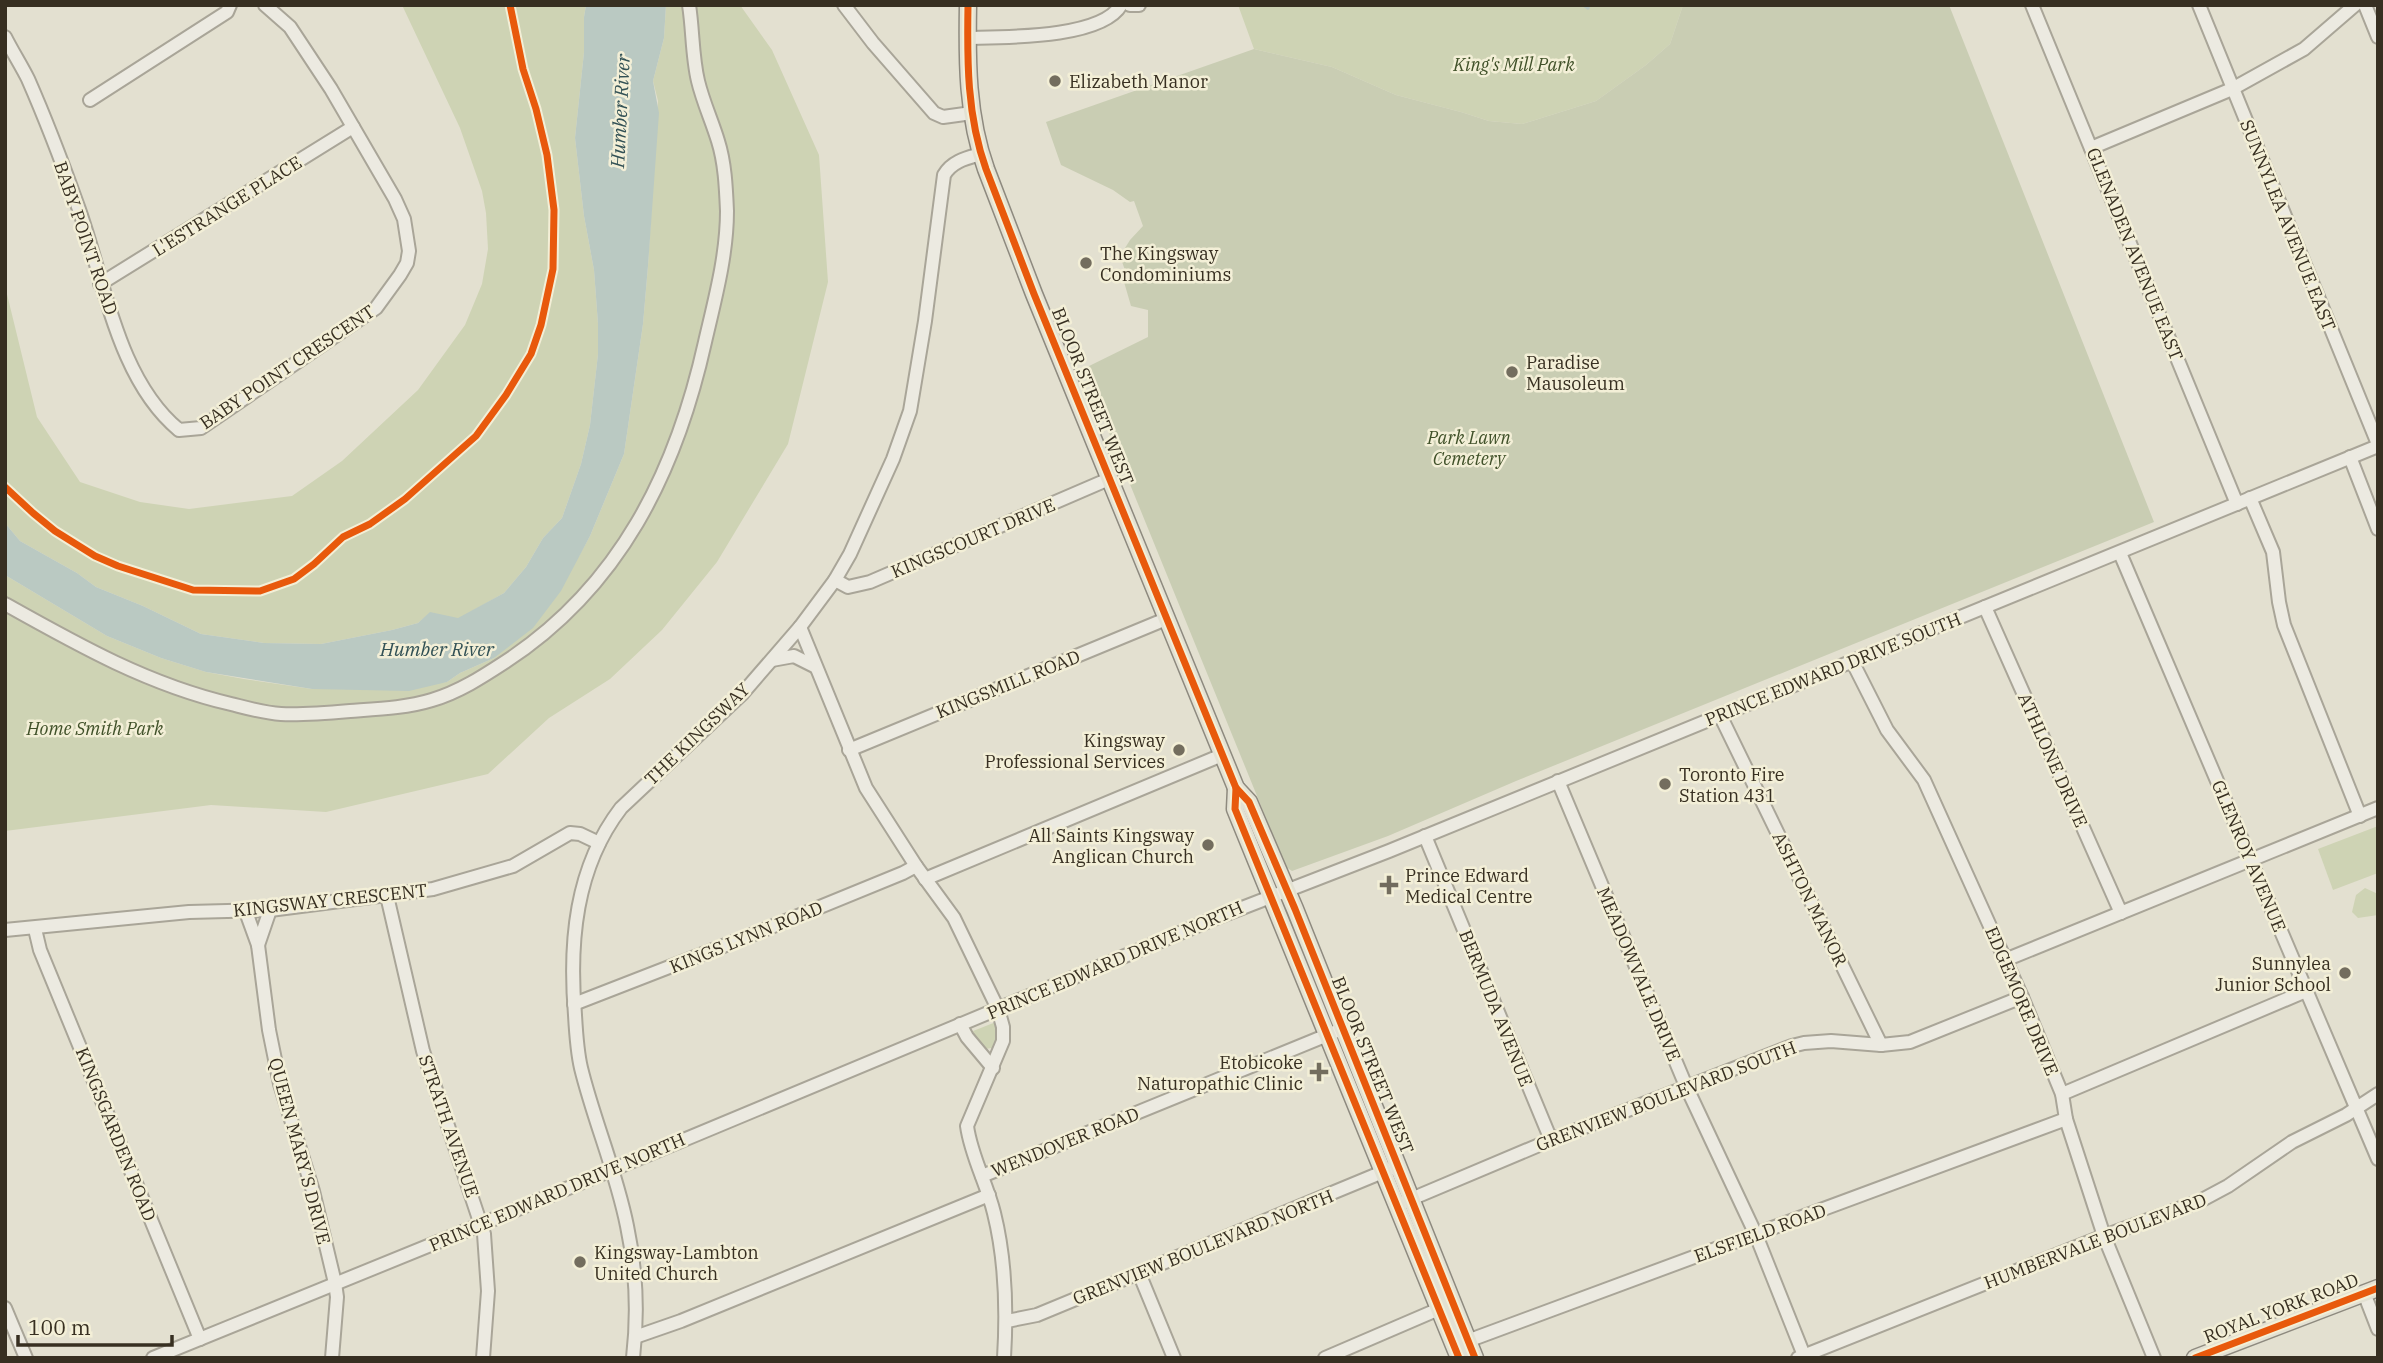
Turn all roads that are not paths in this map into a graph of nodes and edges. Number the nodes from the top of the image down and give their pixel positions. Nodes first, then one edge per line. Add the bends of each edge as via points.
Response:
1 (230, 5) edge
2 (265, 5) edge
3 (689, 5) edge
4 (844, 5) edge
5 (968, 5) edge
6 (1121, 5) edge
7 (1130, 5) edge
8 (1139, 5) edge
9 (2032, 5) edge
10 (2199, 5) edge
11 (2355, 5) edge
12 (2365, 5) edge
13 (5, 37) edge
14 (2378, 37) edge
15 (967, 38) junction
16 (2232, 89) junction
17 (90, 100) dead end
18 (972, 113) junction
19 (354, 127) junction
20 (2091, 148) junction
21 (981, 154) junction
22 (100, 284) junction
23 (179, 430) joint
24 (2378, 445) edge
25 (2350, 457) junction
26 (1110, 479) junction
27 (2250, 498) junction
28 (2238, 504) junction
29 (2378, 529) edge
30 (2120, 553) junction
31 (835, 580) junction
32 (5, 604) edge
33 (1985, 607) junction
34 (1166, 619) junction
35 (800, 627) junction
36 (772, 660) junction
37 (1852, 661) junction
38 (814, 667) junction
39 (1720, 715) junction
40 (849, 750) junction
41 (1222, 755) junction
42 (1558, 781) junction
43 (1236, 788) junction
44 (2378, 808) edge
45 (2360, 816) junction
46 (1426, 836) junction
47 (599, 842) junction
48 (2250, 861) junction
49 (916, 866) junction
50 (925, 879) junction
51 (1287, 889) junction
52 (387, 896) junction
53 (1270, 896) junction
54 (270, 911) junction
55 (246, 912) junction
56 (2121, 913) junction
57 (35, 929) junction
58 (5, 930) edge
59 (258, 944) junction
60 (2005, 961) junction
61 (2306, 991) junction
62 (2022, 997) junction
63 (574, 1004) junction
64 (998, 1009) junction
65 (960, 1024) junction
66 (1335, 1032) junction
67 (1881, 1045) junction
68 (993, 1068) junction
69 (1686, 1086) junction
70 (2062, 1094) junction
71 (2378, 1094) edge
72 (2356, 1107) junction
73 (2066, 1119) junction
74 (1551, 1140) junction
75 (2378, 1158) edge
76 (613, 1168) junction
77 (1390, 1169) junction
78 (982, 1176) junction
79 (989, 1195) junction
80 (1404, 1202) junction
81 (482, 1224) junction
82 (1756, 1235) junction
83 (2104, 1236) junction
84 (1139, 1273) junction
85 (335, 1283) junction
86 (2371, 1290) edge
87 (1446, 1306) junction
88 (5, 1308) edge
89 (1007, 1321) junction
90 (2378, 1329) edge
91 (635, 1337) junction
92 (200, 1339) junction
93 (1461, 1348) edge
94 (1802, 1357) edge
95 (26, 1358) edge
96 (153, 1358) edge
97 (332, 1358) edge
98 (483, 1358) edge
99 (633, 1358) edge
100 (1004, 1358) edge
101 (1174, 1358) edge
102 (1325, 1358) edge
103 (1475, 1358) edge
104 (2154, 1358) edge
105 (2194, 1358) edge

1 - 17 street via 218,19
2 - 19 street, BABY POINT CRESCENT via 290,27
3 - 32 street via 695,67 719,145 725,184 725,239 712,313 683,424 654,494 620,552 558,623 470,684 432,700 389,708 277,714 171,688
4 - 18 street via 934,113 943,117
5 - 15 main road, BLOOR STREET WEST
6 - 15 street via 1103,19 1066,33
7 - 8 street
9 - 20 street, GLENADEN AVENUE EAST
10 - 16 street, SUNNYLEA AVENUE EAST
11 - 16 street via 2304,49
12 - 14 street
13 - 22 street, BABY POINT ROAD via 27,79 78,206
15 - 18 main road, BLOOR STREET WEST
16 - 20 street
16 - 24 street, SUNNYLEA AVENUE EAST
18 - 21 main road, BLOOR STREET WEST
19 - 22 street, L'ESTRANGE PLACE
19 - 23 street, BABY POINT CRESCENT via 404,219 409,251 400,275 376,308 201,428
20 - 28 street, GLENADEN AVENUE EAST
21 - 26 main road, BLOOR STREET WEST
21 - 31 street, THE KINGSWAY via 956,163 944,175 910,411 893,459
22 - 23 street, BABY POINT ROAD via 149,398
24 - 25 street, PRINCE EDWARD DRIVE SOUTH
25 - 27 street, PRINCE EDWARD DRIVE SOUTH
25 - 29 street
26 - 31 street, KINGSCOURT DRIVE via 870,582 848,587
26 - 34 main road, BLOOR STREET WEST
27 - 28 street, PRINCE EDWARD DRIVE SOUTH
27 - 45 street via 2273,552 2284,625
28 - 30 street, PRINCE EDWARD DRIVE SOUTH
30 - 33 street, PRINCE EDWARD DRIVE SOUTH
30 - 48 street, GLENROY AVENUE
31 - 35 street, THE KINGSWAY
33 - 37 street, PRINCE EDWARD DRIVE SOUTH
33 - 56 street, ATHLONE DRIVE
34 - 40 street, KINGSMILL ROAD
34 - 41 main road, BLOOR STREET WEST
35 - 36 street, THE KINGSWAY
35 - 38 street
36 - 38 street via 794,656
36 - 47 street, THE KINGSWAY via 722,715 621,808
37 - 39 street, PRINCE EDWARD DRIVE SOUTH
37 - 60 street, EDGEMORE DRIVE via 1887,730 1924,780
38 - 40 street
39 - 42 street, PRINCE EDWARD DRIVE SOUTH
39 - 67 street, ASHTON MANOR
40 - 49 street via 866,788
41 - 43 main road, BLOOR STREET WEST
41 - 50 street
42 - 46 street, PRINCE EDWARD DRIVE SOUTH
42 - 69 street, MEADOWVALE DRIVE
43 - 51 main road, BLOOR STREET WEST via 1250,802
43 - 53 main road, BLOOR STREET WEST via 1235,809
44 - 45 street
45 - 48 street
46 - 51 street, PRINCE EDWARD DRIVE SOUTH
46 - 74 street, BERMUDA AVENUE
47 - 52 street, KINGSWAY CRESCENT via 570,833 513,866 433,889
47 - 63 street, THE KINGSWAY via 573,931
48 - 56 street
48 - 61 street, GLENROY AVENUE
49 - 50 street
49 - 63 street, KINGS LYNN ROAD
50 - 64 street via 954,918
51 - 53 street, PRINCE EDWARD DRIVE NORTH
51 - 66 main road, BLOOR STREET WEST
52 - 54 street, KINGSWAY CRESCENT
52 - 81 street, STRATH AVENUE via 423,1051
53 - 64 street, PRINCE EDWARD DRIVE NORTH
53 - 66 main road, BLOOR STREET WEST
54 - 55 street, KINGSWAY CRESCENT
54 - 59 street, QUEEN MARY'S DRIVE
55 - 57 street, KINGSWAY CRESCENT via 189,912
55 - 59 street, QUEEN MARY'S DRIVE
56 - 60 street
57 - 58 street, KINGSWAY CRESCENT
57 - 92 street, KINGSGARDEN ROAD
59 - 85 street, QUEEN MARY'S DRIVE via 280,1084
60 - 62 street, EDGEMORE DRIVE
61 - 70 street
61 - 72 street, GLENROY AVENUE
62 - 67 street, GRENVIEW BOULEVARD SOUTH via 1910,1042
62 - 70 street, EDGEMORE DRIVE
63 - 76 street, THE KINGSWAY via 580,1065
64 - 65 street, PRINCE EDWARD DRIVE NORTH
64 - 68 street via 1003,1041
65 - 68 street
65 - 76 street, PRINCE EDWARD DRIVE NORTH
66 - 77 main road, BLOOR STREET WEST
66 - 78 street, WENDOVER ROAD
67 - 69 street, GRENVIEW BOULEVARD SOUTH via 1804,1043
68 - 78 street via 967,1126
69 - 74 street, GRENVIEW BOULEVARD SOUTH
69 - 82 street, MEADOWVALE DRIVE
70 - 73 street, EDGEMORE DRIVE
71 - 72 street, HUMBERVALE BOULEVARD
72 - 75 street, GLENROY AVENUE
72 - 83 street, HUMBERVALE BOULEVARD via 2292,1142 2214,1194
73 - 82 street, ELSFIELD ROAD
73 - 83 street, EDGEMORE DRIVE
74 - 80 street, GRENVIEW BOULEVARD SOUTH
76 - 81 street, PRINCE EDWARD DRIVE NORTH
76 - 91 street, THE KINGSWAY via 630,1244
77 - 80 main road, BLOOR STREET WEST
77 - 84 street, GRENVIEW BOULEVARD NORTH
78 - 79 street
79 - 89 street via 1003,1260
79 - 91 street, WENDOVER ROAD
80 - 87 main road, BLOOR STREET WEST
81 - 85 street, PRINCE EDWARD DRIVE NORTH
81 - 98 street, STRATH AVENUE via 488,1269
82 - 93 street, ELSFIELD ROAD
82 - 94 street, MEADOWVALE DRIVE
83 - 94 street, HUMBERVALE BOULEVARD
83 - 104 street, EDGEMORE DRIVE
84 - 89 street, GRENVIEW BOULEVARD NORTH via 1037,1315
84 - 101 street
85 - 92 street, PRINCE EDWARD DRIVE NORTH
85 - 97 street, QUEEN MARY'S DRIVE
86 - 90 street
86 - 105 main road, ROYAL YORK ROAD
87 - 93 main road, BLOOR STREET WEST
87 - 102 street
88 - 95 street
89 - 100 street
91 - 99 street, THE KINGSWAY
92 - 96 street, PRINCE EDWARD DRIVE NORTH
93 - 103 main road, BLOOR STREET WEST

